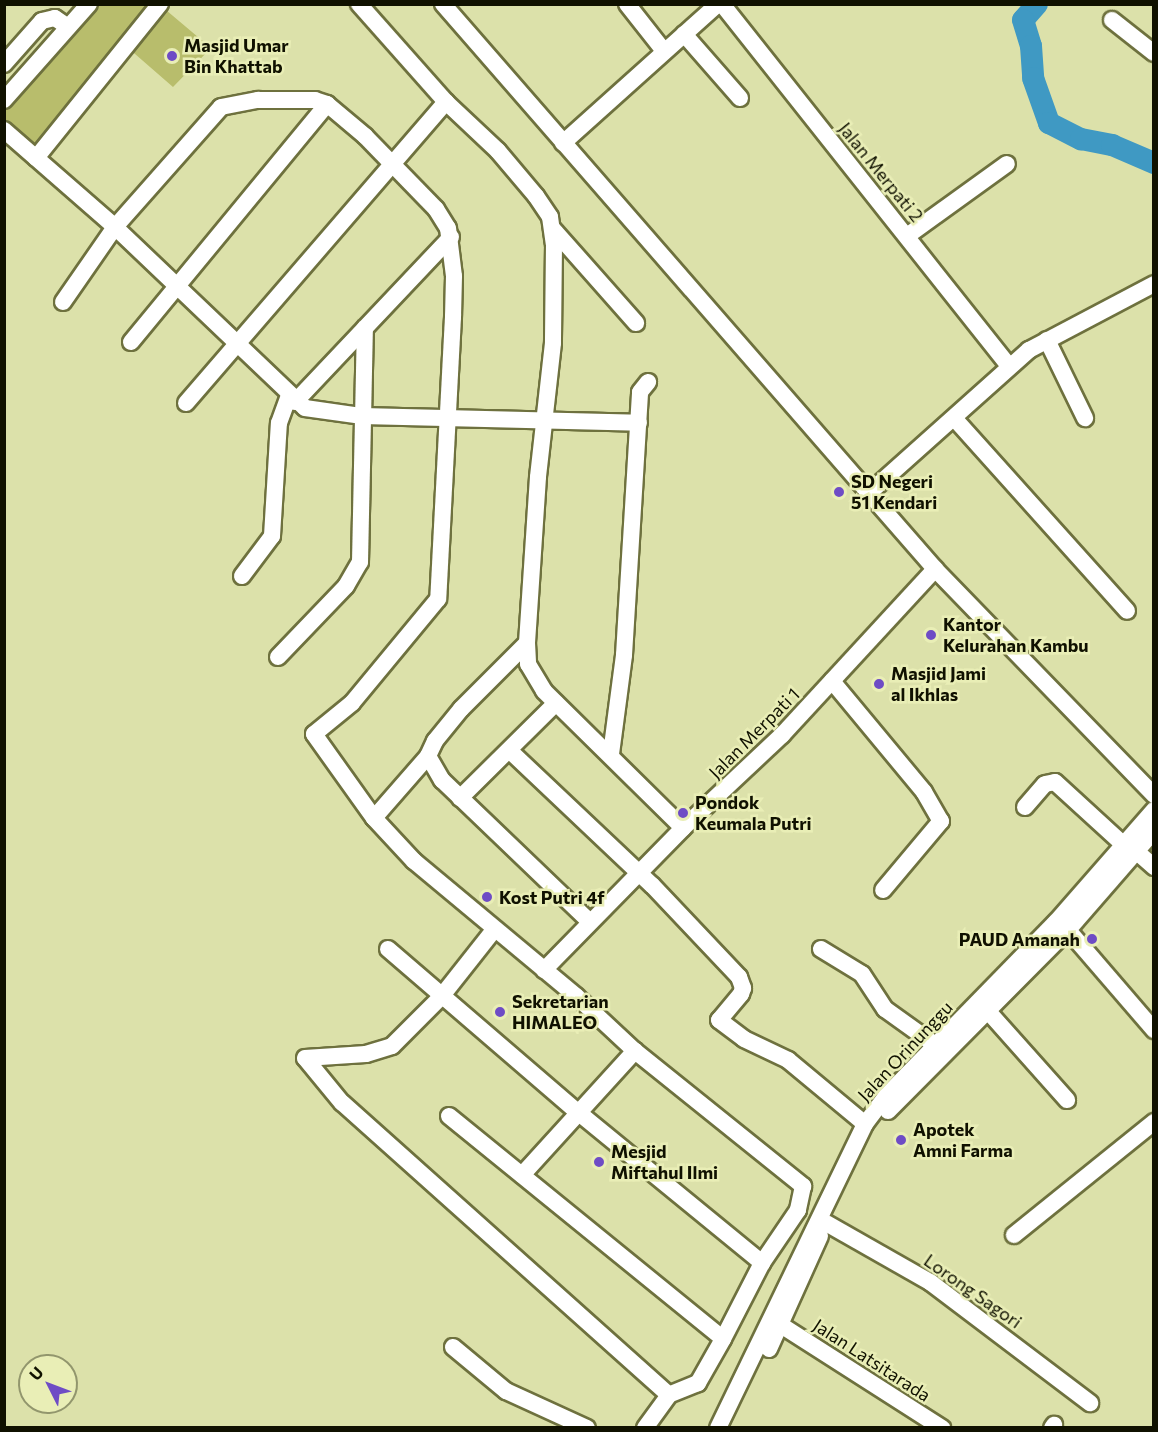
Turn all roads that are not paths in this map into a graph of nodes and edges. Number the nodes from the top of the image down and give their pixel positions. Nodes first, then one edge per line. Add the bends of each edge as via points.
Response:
1 (88, 4) edge
2 (160, 4) edge
3 (359, 4) edge
4 (443, 4) edge
5 (627, 4) edge
6 (718, 4) edge
7 (722, 4) edge
8 (1112, 20) dead end
9 (68, 27) junction
10 (684, 34) junction
11 (664, 51) junction
12 (1154, 53) edge
13 (4, 64) edge
14 (740, 98) dead end
15 (4, 100) edge
16 (446, 102) junction
17 (327, 105) junction
18 (4, 130) edge
19 (563, 143) junction
20 (36, 158) junction
21 (393, 163) junction
22 (1007, 164) dead end
23 (115, 227) junction
24 (552, 228) junction
25 (908, 236) junction
26 (451, 237) junction
27 (1154, 284) edge
28 (177, 286) junction
29 (63, 302) dead end
30 (636, 323) dead end
31 (365, 328) junction
32 (1047, 340) junction
33 (131, 342) dead end
34 (238, 345) junction
35 (1009, 366) junction
36 (648, 382) dead end
37 (292, 399) junction
38 (186, 403) dead end
39 (362, 416) junction
40 (448, 417) junction
41 (544, 418) junction
42 (954, 418) junction
43 (1085, 418) dead end
44 (639, 423) junction
45 (869, 493) junction
46 (935, 569) junction
47 (242, 576) dead end
48 (1127, 611) dead end
49 (526, 643) junction
50 (278, 657) dead end
51 (832, 681) junction
52 (556, 704) junction
53 (509, 750) junction
54 (610, 754) junction
55 (428, 756) junction
56 (1154, 795) edge
57 (460, 798) junction
58 (1025, 807) dead end
59 (1154, 810) edge
60 (374, 818) junction
61 (683, 828) junction
62 (1154, 831) edge
63 (1130, 848) junction
64 (1154, 867) edge
65 (638, 872) junction
66 (883, 890) dead end
67 (589, 921) junction
68 (494, 930) junction
69 (1068, 930) junction
70 (388, 949) dead end
71 (821, 949) dead end
72 (544, 970) junction
73 (441, 997) junction
74 (986, 1009) junction
75 (1154, 1030) edge
76 (940, 1048) junction
77 (635, 1051) junction
78 (1067, 1100) dead end
79 (579, 1113) junction
80 (449, 1116) dead end
81 (1154, 1122) edge
82 (864, 1124) junction
83 (522, 1176) junction
84 (805, 1191) junction
85 (830, 1201) junction
86 (826, 1223) junction
87 (1014, 1235) dead end
88 (762, 1263) junction
89 (776, 1322) junction
90 (723, 1339) junction
91 (453, 1347) dead end
92 (669, 1395) junction
93 (1090, 1403) dead end
94 (587, 1428) edge
95 (645, 1428) edge
96 (718, 1428) edge
97 (726, 1428) edge
98 (942, 1428) edge

1 - 9 street
2 - 20 street
3 - 16 street
4 - 19 street
5 - 11 street
6 - 10 street
7 - 25 street, Jalan Merpati 2
8 - 12 street
9 - 13 street via 55,18 42,21
9 - 15 street
10 - 11 street
10 - 14 street
11 - 19 street
16 - 21 street
16 - 24 street via 529,187 550,217
17 - 21 street
17 - 23 street via 284,99 221,107
17 - 28 street
18 - 20 street
19 - 45 street
20 - 23 street
21 - 26 street via 436,209
21 - 34 street
22 - 25 street
23 - 28 street
23 - 29 street
24 - 30 street
24 - 41 street via 553,343
25 - 35 street, Jalan Merpati 2
26 - 31 street
26 - 40 street via 454,276
27 - 32 street
28 - 33 street
28 - 34 street
31 - 37 street
31 - 39 street
32 - 35 street
32 - 43 street
34 - 37 street
34 - 38 street
35 - 42 street
36 - 44 street via 640,392
37 - 39 street via 319,411
37 - 47 street via 279,423 272,536
39 - 40 street
39 - 50 street via 357,571
40 - 41 street
40 - 60 street via 438,599 352,703 314,734
41 - 44 street
41 - 49 street
42 - 45 street
42 - 48 street
44 - 54 street via 624,655
45 - 46 street
46 - 51 street, Jalan Merpati 1
46 - 56 street
49 - 52 street via 534,676
49 - 55 street via 461,709
51 - 61 street, Jalan Merpati 1 via 744,773
51 - 66 street via 924,792 941,820
52 - 53 street
52 - 54 street
53 - 57 street
53 - 65 street
54 - 61 street
55 - 57 street via 442,780
55 - 60 street
57 - 67 street
58 - 63 street via 1045,784 1055,782
59 - 63 street, Jalan Orinunggu
60 - 68 street via 414,861
61 - 65 street, Jalan Merpati 1
62 - 63 street, Jalan Orinunggu
63 - 64 street
63 - 69 street, Jalan Orinunggu
63 - 76 street, Jalan Orinunggu
65 - 67 street, Jalan Merpati 1
65 - 82 street via 699,932 742,983 741,994 719,1020 744,1039 788,1060
67 - 72 street, Jalan Merpati 1
68 - 72 street
68 - 73 street
69 - 74 street, Jalan Orinunggu
69 - 75 street
70 - 73 street
71 - 76 street via 862,974 885,1009
72 - 77 street
73 - 79 street
73 - 92 street via 392,1046 366,1054 305,1058 342,1103
74 - 76 street, Jalan Orinunggu
74 - 78 street
76 - 82 street, Jalan Orinunggu
76 - 85 street, Jalan Orinunggu via 872,1132
77 - 79 street
77 - 84 street via 799,1181
79 - 83 street
79 - 88 street
80 - 83 street
81 - 87 street
82 - 85 street, Jalan Orinunggu
83 - 90 street
84 - 85 street
84 - 88 street via 798,1210
85 - 86 street, Jalan Orinunggu
85 - 89 street, Jalan Orinunggu
86 - 89 street, Jalan Orinunggu
86 - 93 street, Lorong Sagori via 930,1282
88 - 90 street
89 - 96 street, Jalan Orinunggu
89 - 97 street, Jalan Orinunggu
89 - 98 street, Jalan Latsitarada
90 - 92 street via 698,1383
91 - 94 street via 506,1391
92 - 95 street

